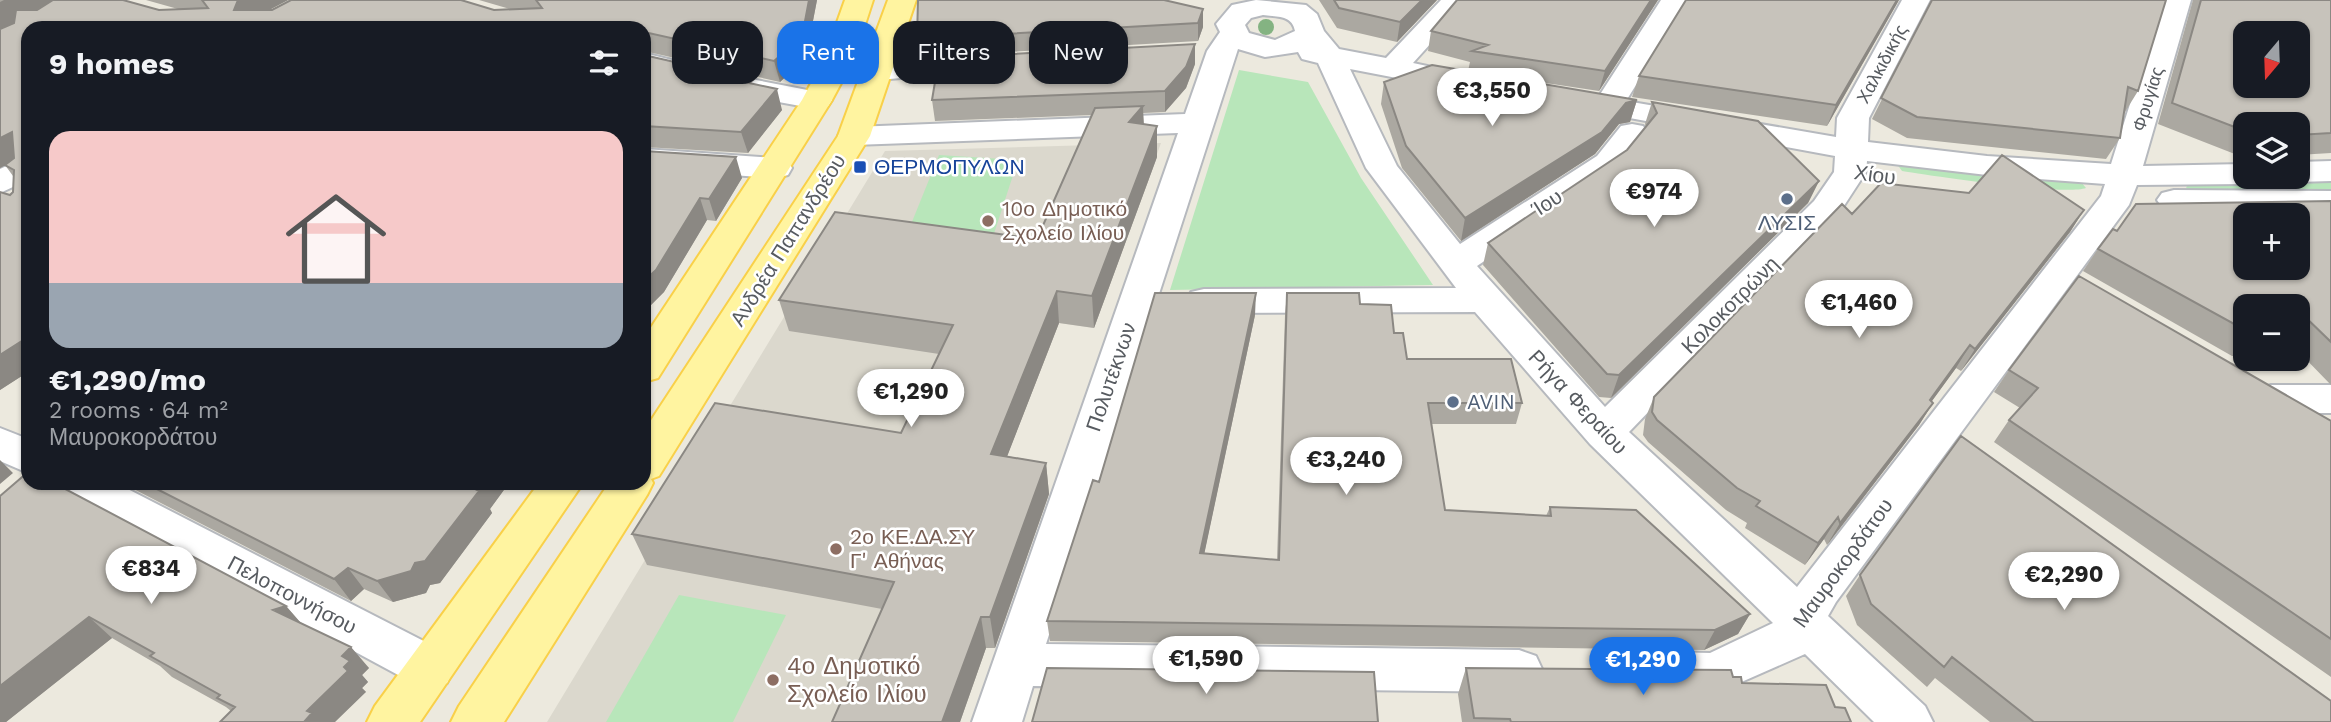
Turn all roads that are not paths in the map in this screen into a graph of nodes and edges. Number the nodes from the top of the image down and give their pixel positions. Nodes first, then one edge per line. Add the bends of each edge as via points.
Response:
1 (859, 0) edge
2 (902, 0) edge
3 (1456, 0) edge
4 (1675, 0) edge
5 (1916, 0) edge
6 (2177, 0) edge
7 (1225, 26) edge
8 (1303, 29) edge
9 (651, 64) edge
10 (1391, 69) junction
11 (893, 70) edge
12 (879, 71) joint
13 (874, 84) edge
14 (1484, 91) edge
15 (817, 100) junction
16 (1608, 106) junction
17 (1197, 123) junction
18 (1632, 133) junction
19 (854, 136) junction
20 (651, 159) edge
21 (1851, 160) junction
22 (776, 168) junction
23 (21, 170) edge
24 (2331, 171) edge
25 (2310, 172) edge
26 (2233, 175) edge
27 (0, 183) edge
28 (2121, 187) junction
29 (0, 193) edge
30 (21, 201) edge
31 (2331, 201) edge
32 (1455, 264) junction
33 (1137, 300) junction
34 (1485, 300) junction
35 (651, 357) edge
36 (2236, 379) edge
37 (2271, 399) junction
38 (2331, 399) edge
39 (1604, 433) junction
40 (2331, 434) edge
41 (0, 443) edge
42 (651, 454) edge
43 (21, 472) edge
44 (92, 490) edge
45 (557, 490) edge
46 (627, 490) edge
47 (1801, 621) junction
48 (1014, 664) junction
49 (430, 668) junction
50 (1558, 672) edge
51 (1628, 673) edge
52 (392, 722) edge
53 (476, 722) edge
54 (997, 722) edge
55 (1908, 722) edge

1 - 15 main road via 839,59
2 - 12 main road, Ανδρέα Παπανδρέου
3 - 10 street
4 - 16 street
5 - 21 street, Χαλκιδικής via 1853,118
6 - 28 street, Φρυγίας
7 - 8 street via 1252,46
7 - 8 street via 1263,7
7 - 17 street, Πολυτέκνων
8 - 10 street
8 - 32 street, Ρήγα Φεραίου via 1381,168
9 - 15 street
10 - 14 street
11 - 12 street
13 - 19 main road, Ανδρέα Παπανδρέου
15 - 22 main road
16 - 18 street, Χίου via 1554,106
16 - 21 street, Χίου
17 - 19 street
17 - 33 street, Πολυτέκνων
18 - 21 street, Χίου
18 - 32 street, Ίου via 1608,163
19 - 42 main road, Ανδρέα Παπανδρέου
20 - 22 street
21 - 28 street, Χίου via 2007,190
21 - 39 street, Κολοκοτρώνη via 1826,208
22 - 35 main road
23 - 27 street
24 - 25 street
26 - 28 street, Χίου
28 - 31 street, Χίου
28 - 47 street, Μαυροκορδάτου via 2071,284 1959,442 1820,589
29 - 30 street
32 - 34 street, Ρήγα Φεραίου
33 - 34 street
33 - 48 street, Πολυτέκνων
34 - 39 street, Ρήγα Φεραίου
36 - 37 street
37 - 38 street
37 - 40 street
39 - 47 street, Ρήγα Φεραίου
41 - 43 street
44 - 49 street, Πελοποννήσου
45 - 49 main road
46 - 53 main road
47 - 51 street, Μαυροκορδάτου via 1787,641 1712,674
47 - 55 street, Ρήγα Φεραίου
48 - 50 street
48 - 54 street, Πολυτέκνων
49 - 52 main road

